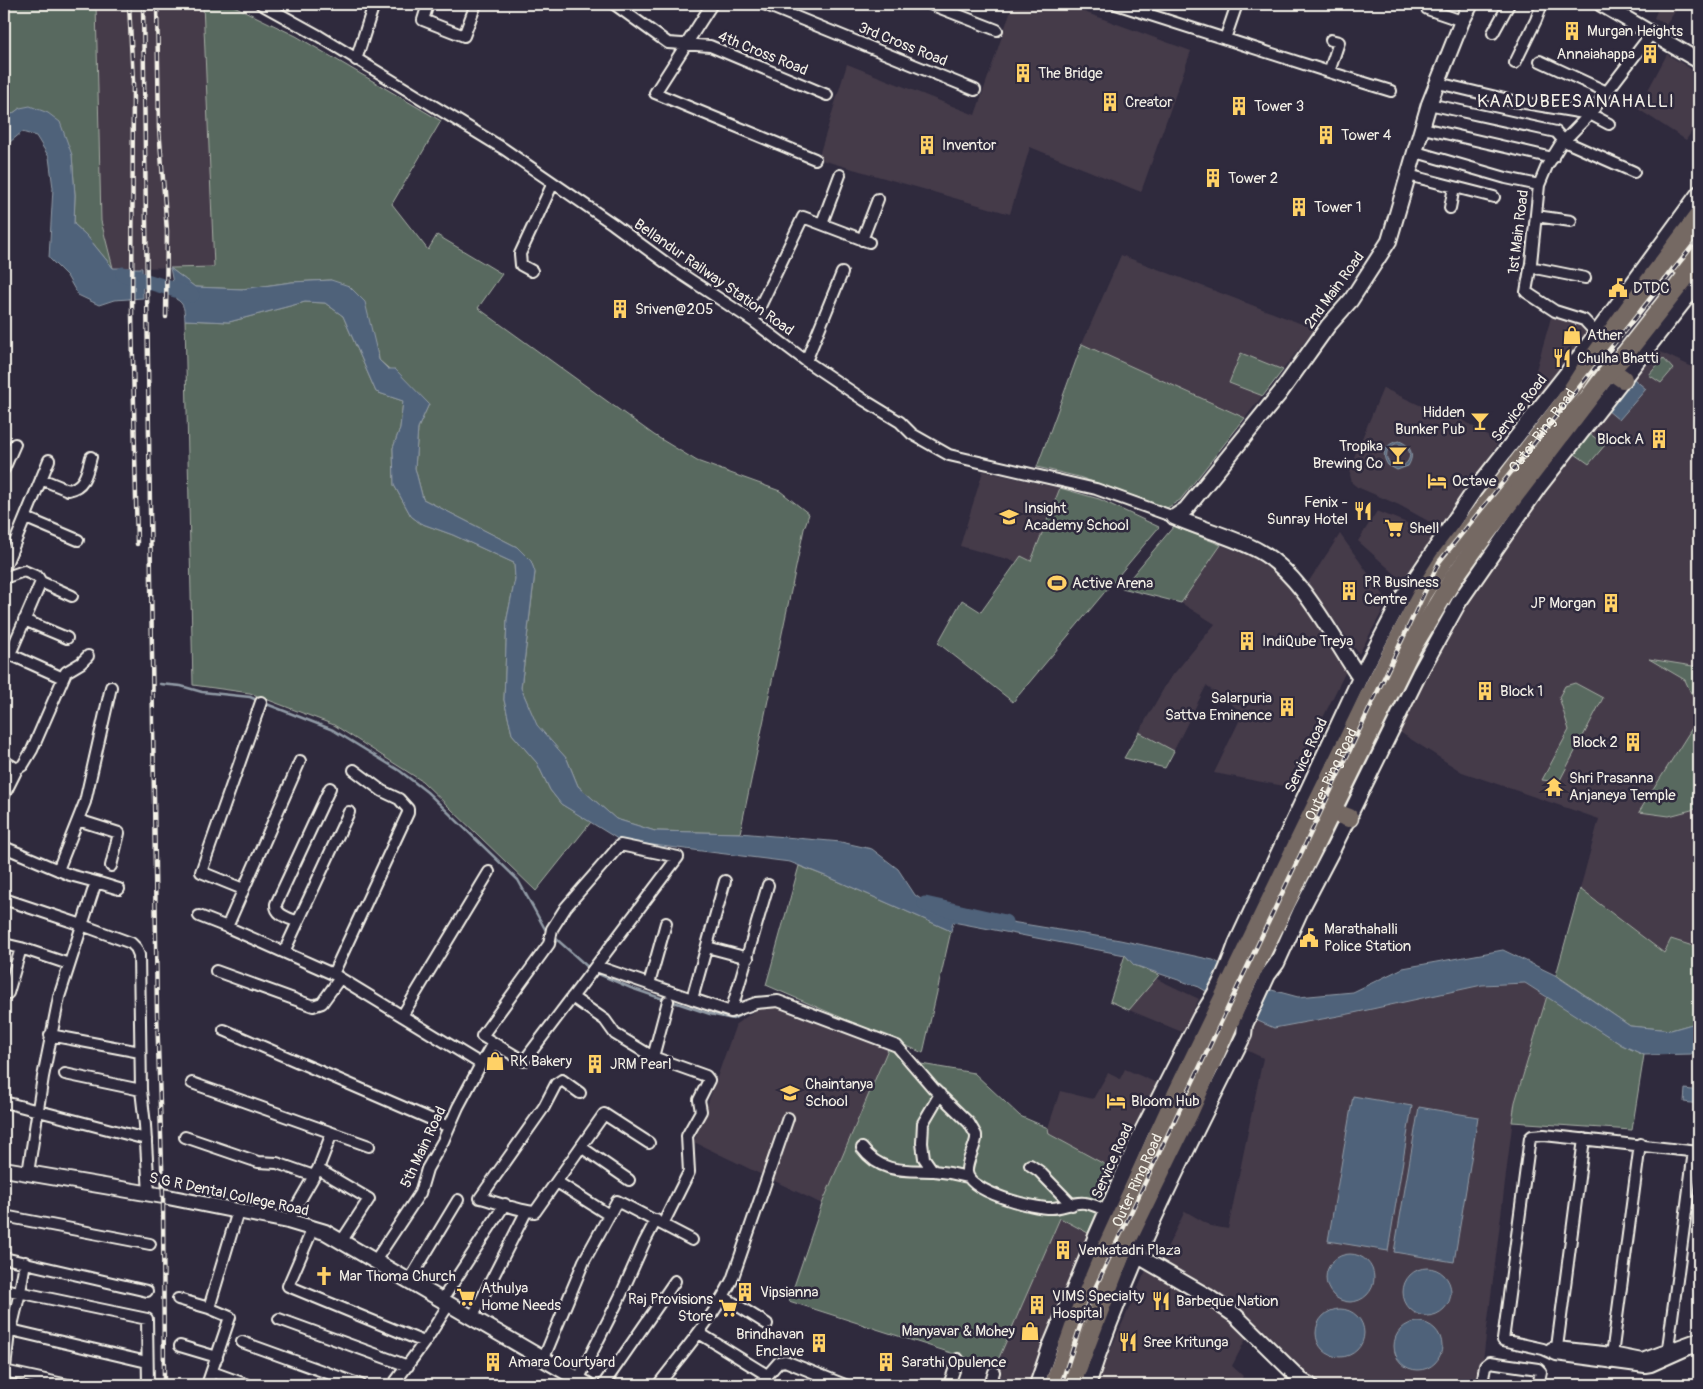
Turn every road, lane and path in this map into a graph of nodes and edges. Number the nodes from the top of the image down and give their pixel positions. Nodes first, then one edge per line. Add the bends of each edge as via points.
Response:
1 (261, 4) edge
2 (374, 4) edge
3 (428, 4) edge
4 (476, 4) edge
5 (615, 4) edge
6 (712, 4) edge
7 (764, 4) edge
8 (930, 4) edge
9 (1116, 4) edge
10 (1237, 4) edge
11 (1471, 4) edge
12 (1509, 4) edge
13 (1542, 4) edge
14 (1601, 4) edge
15 (1428, 9) dead end
16 (1462, 21) junction
17 (996, 30) dead end
18 (1494, 33) dead end
19 (1652, 33) junction
20 (1225, 39) junction
21 (1331, 40) dead end
22 (686, 45) junction
23 (356, 60) junction
24 (1540, 61) dead end
25 (1699, 61) edge
26 (1515, 63) dead end
27 (1329, 72) junction
28 (1438, 83) junction
29 (976, 90) dead end
30 (1391, 91) dead end
31 (1607, 92) junction
32 (827, 95) dead end
33 (1429, 104) junction
34 (1590, 114) junction
35 (1609, 124) dead end
36 (1423, 128) junction
37 (1564, 141) junction
38 (1416, 152) junction
39 (1553, 158) junction
40 (815, 159) dead end
41 (1634, 172) dead end
42 (840, 175) dead end
43 (1408, 175) junction
44 (553, 183) junction
45 (1539, 185) junction
46 (1454, 187) junction
47 (1699, 194) edge
48 (1494, 197) dead end
49 (878, 199) dead end
50 (1450, 208) dead end
51 (1699, 215) edge
52 (1536, 216) junction
53 (1571, 221) dead end
54 (822, 223) junction
55 (1699, 243) edge
56 (1699, 260) edge
57 (1530, 267) junction
58 (532, 272) dead end
59 (842, 273) dead end
60 (1585, 278) dead end
61 (1699, 282) edge
62 (753, 321) junction
63 (1597, 334) junction
64 (806, 361) junction
65 (1581, 365) junction
66 (1613, 374) junction
67 (15, 444) dead end
68 (90, 457) dead end
69 (49, 460) dead end
70 (4, 469) edge
71 (41, 480) junction
72 (1174, 517) junction
73 (26, 518) junction
74 (78, 540) dead end
75 (4, 569) edge
76 (4, 578) edge
77 (41, 582) junction
78 (72, 596) dead end
79 (24, 620) junction
80 (67, 638) dead end
81 (7, 653) edge
82 (88, 656) dead end
83 (64, 678) junction
84 (1360, 678) junction
85 (110, 687) dead end
86 (261, 702) dead end
87 (4, 761) edge
88 (300, 761) dead end
89 (17, 769) junction
90 (354, 770) dead end
91 (330, 788) dead end
92 (4, 796) edge
93 (1331, 811) junction
94 (349, 812) dead end
95 (1348, 818) junction
96 (78, 820) junction
97 (4, 846) edge
98 (111, 866) dead end
99 (58, 870) junction
100 (489, 872) dead end
101 (725, 880) dead end
102 (96, 882) junction
103 (768, 885) dead end
104 (118, 889) dead end
105 (243, 889) junction
106 (4, 899) edge
107 (199, 916) dead end
108 (298, 922) junction
109 (666, 923) dead end
110 (82, 925) junction
111 (227, 927) junction
112 (4, 944) edge
113 (706, 947) junction
114 (21, 948) junction
115 (284, 952) junction
116 (748, 958) junction
117 (69, 964) junction
118 (1248, 968) junction
119 (594, 969) junction
120 (216, 971) dead end
121 (336, 976) junction
122 (649, 984) junction
123 (8, 993) dead end
124 (572, 997) junction
125 (692, 999) junction
126 (668, 1001) dead end
127 (1215, 1004) junction
128 (732, 1012) junction
129 (402, 1016) junction
130 (1236, 1024) junction
131 (224, 1030) dead end
132 (50, 1035) junction
133 (493, 1043) junction
134 (140, 1052) junction
135 (653, 1057) junction
136 (481, 1064) junction
137 (64, 1074) dead end
138 (192, 1082) dead end
139 (141, 1090) junction
140 (580, 1093) dead end
141 (940, 1094) junction
142 (4, 1102) edge
143 (38, 1110) junction
144 (788, 1118) dead end
145 (449, 1127) junction
146 (332, 1133) junction
147 (185, 1137) dead end
148 (1584, 1139) junction
149 (146, 1140) junction
150 (649, 1143) dead end
151 (1640, 1144) junction
152 (369, 1146) dead end
153 (581, 1147) junction
154 (862, 1148) dead end
155 (1697, 1151) edge
156 (1030, 1165) dead end
157 (4, 1169) edge
158 (934, 1171) junction
159 (28, 1173) junction
160 (316, 1173) junction
161 (968, 1177) junction
162 (629, 1180) dead end
163 (557, 1182) junction
164 (149, 1194) junction
165 (458, 1200) dead end
166 (505, 1204) junction
167 (1072, 1205) junction
168 (238, 1211) junction
169 (1107, 1211) junction
170 (526, 1212) junction
171 (609, 1215) junction
172 (4, 1216) edge
173 (288, 1221) junction
174 (660, 1222) junction
175 (313, 1228) junction
176 (692, 1240) dead end
177 (341, 1242) junction
178 (150, 1244) dead end
179 (1138, 1256) junction
180 (4, 1258) edge
181 (374, 1261) junction
182 (25, 1262) junction
183 (409, 1281) junction
184 (675, 1281) dead end
185 (4, 1289) edge
186 (147, 1291) dead end
187 (20, 1292) junction
188 (724, 1297) junction
189 (178, 1299) dead end
190 (446, 1302) junction
191 (209, 1308) junction
192 (472, 1318) junction
193 (279, 1319) dead end
194 (767, 1324) dead end
195 (8, 1331) edge
196 (699, 1333) junction
197 (1699, 1338) edge
198 (242, 1342) dead end
199 (424, 1342) junction
200 (180, 1346) dead end
201 (1699, 1347) edge
202 (1668, 1348) junction
203 (1556, 1351) junction
204 (217, 1357) junction
205 (1611, 1358) junction
206 (958, 1359) dead end
207 (543, 1360) junction
208 (148, 1362) junction
209 (408, 1366) junction
210 (212, 1372) junction
211 (994, 1372) dead end
212 (4, 1373) edge
213 (767, 1375) junction
214 (583, 1382) edge
215 (68, 1385) edge
216 (148, 1385) edge
217 (207, 1385) edge
218 (248, 1385) edge
219 (361, 1385) edge
220 (393, 1385) edge
221 (604, 1385) edge
222 (658, 1385) edge
223 (759, 1385) edge
224 (845, 1385) edge
225 (949, 1385) edge
226 (990, 1385) edge
227 (1037, 1385) edge
228 (1054, 1385) edge
229 (1072, 1385) edge
230 (1088, 1385) edge
231 (1310, 1385) edge
232 (1482, 1385) edge
233 (1538, 1385) edge

1 - 23 street, Bellandur Railway Station Road
2 - 23 street
3 - 4 street via 423,20 464,36
5 - 22 street via 668,43
6 - 22 street
7 - 29 street, 3rd Cross Road
8 - 17 street
9 - 20 street
10 - 20 street
11 - 16 street, 2nd Main Road
12 - 18 street
13 - 26 street
14 - 19 street
15 - 16 street
16 - 28 street, 2nd Main Road
19 - 25 street
19 - 31 street, 1st Main Road
20 - 27 street
21 - 27 street via 1339,42
22 - 32 street, 4th Cross Road via 710,46
22 - 40 street via 655,93
23 - 44 street, Bellandur Railway Station Road via 466,125
24 - 31 street
27 - 30 street
28 - 33 street, 2nd Main Road
28 - 34 street via 1513,101
31 - 34 street, 1st Main Road
33 - 36 street, 2nd Main Road
33 - 37 street via 1556,132
34 - 35 street
34 - 37 street, 1st Main Road
36 - 38 street, 2nd Main Road
36 - 39 street
37 - 39 street, 1st Main Road
37 - 41 street
38 - 43 street, 2nd Main Road
38 - 45 street
39 - 45 street, 1st Main Road
42 - 54 street
43 - 46 street
43 - 72 street, 2nd Main Road via 1389,241 1351,300 1328,326 1280,393 1186,508
44 - 58 street via 520,254 521,265
44 - 62 street, Bellandur Railway Station Road
45 - 52 street, 1st Main Road
46 - 48 street
46 - 50 street
47 - 63 street, Service Road
49 - 54 street via 866,241
51 - 65 highway, Outer Ring Road
52 - 53 street
52 - 57 street, 1st Main Road
54 - 62 street via 803,217
55 - 66 highway via 1629,333 1617,352
56 - 66 highway, Outer Ring Road
57 - 60 street
57 - 63 street, 1st Main Road via 1526,292 1555,311 1584,320
59 - 64 street
61 - 66 street
62 - 64 street, Bellandur Railway Station Road
63 - 65 street, Service Road
64 - 72 street, Bellandur Railway Station Road via 900,422 912,434 949,455 1096,489
65 - 84 street, Service Road via 1474,490 1402,598
65 - 118 highway, Outer Ring Road via 1565,401 1444,560 1422,594 1368,698
66 - 93 highway, Outer Ring Road via 1454,577 1412,647
66 - 95 street via 1459,602 1419,674
67 - 70 street
68 - 71 street via 82,483 72,489
69 - 71 street
71 - 73 street
72 - 84 street via 1260,551 1289,574
73 - 74 street
73 - 75 street
76 - 77 street via 24,571 38,577
77 - 78 street
77 - 79 street
79 - 80 street
79 - 81 street
81 - 83 street
82 - 83 street via 66,672
83 - 89 street via 32,750
84 - 118 street, Service Road via 1236,944
85 - 96 street via 85,802
86 - 105 street via 201,872
87 - 89 street
88 - 105 street
89 - 92 street
90 - 121 street via 399,799 408,809 408,814
91 - 108 street via 276,904 278,913
93 - 95 highway
93 - 118 highway, Outer Ring Road
94 - 108 street
95 - 118 street via 1278,963
96 - 98 street via 120,833
96 - 99 street
97 - 99 street
99 - 102 street
100 - 129 street
101 - 113 street
102 - 104 street
102 - 110 street
103 - 116 street
105 - 111 street
106 - 110 street
107 - 111 street
108 - 115 street
109 - 122 street
110 - 117 street
110 - 134 street via 136,948 139,955
111 - 115 street
112 - 114 street
113 - 116 street
113 - 125 street
114 - 117 street
114 - 123 street
115 - 121 street
116 - 128 street
117 - 132 street
118 - 127 highway, Outer Ring Road
118 - 130 highway, Outer Ring Road
119 - 122 street
119 - 124 street
119 - 133 street via 678,857 620,845 566,907 549,944 482,1036
120 - 121 street via 313,1006 322,1003
121 - 129 street
122 - 125 street
124 - 133 street via 524,1061
124 - 135 street via 604,1020 615,1034
125 - 128 street
126 - 135 street
127 - 169 street, Service Road via 1200,1017 1142,1131
127 - 228 highway, Outer Ring Road via 1108,1244
128 - 141 street via 756,1003 778,1001 870,1034 897,1046
129 - 136 street
130 - 179 street via 1244,1035
130 - 229 highway, Outer Ring Road via 1123,1248
131 - 145 street
132 - 134 street
132 - 143 street
133 - 136 street, 5th Main Road
134 - 139 street
135 - 174 street via 706,1076 709,1080 699,1100 701,1111 687,1136 690,1172
136 - 145 street, 5th Main Road
137 - 139 street
138 - 146 street
139 - 149 street
140 - 166 street via 562,1080 556,1084 544,1107 480,1198
141 - 158 street via 923,1123 924,1158
141 - 161 street via 969,1123 976,1135
142 - 143 street
143 - 149 street
143 - 159 street
144 - 188 street
145 - 181 street, 5th Main Road via 427,1169 420,1193
146 - 152 street
146 - 160 street
147 - 160 street via 258,1162 277,1163
148 - 151 street
148 - 203 street
148 - 203 street via 1544,1135 1530,1138 1503,1340
149 - 164 street
150 - 153 street via 604,1114
151 - 155 street
151 - 205 street
153 - 162 street
153 - 163 street
154 - 158 street via 886,1166 902,1171
155 - 202 street
156 - 167 street via 1039,1170
157 - 159 street, S G R Dental College Road
158 - 161 street
159 - 164 street, S G R Dental College Road
160 - 173 street
160 - 177 street via 369,1199
161 - 167 street via 988,1192 1032,1206
163 - 170 street via 535,1212
163 - 171 street
164 - 168 street, S G R Dental College Road
165 - 183 street
166 - 170 street
166 - 190 street
167 - 169 street via 1084,1202
168 - 173 street, S G R Dental College Road
168 - 191 street
169 - 227 street, Service Road
170 - 192 street
171 - 174 street via 617,1201
171 - 207 street via 584,1261
172 - 178 street
173 - 175 street, S G R Dental College Road
174 - 176 street
174 - 214 street via 644,1243
175 - 177 street, S G R Dental College Road
175 - 199 street via 288,1286
177 - 181 street, S G R Dental College Road
179 - 230 street
179 - 231 street via 1236,1316 1300,1380
180 - 182 street
181 - 183 street, S G R Dental College Road
182 - 186 street
182 - 187 street
183 - 190 street, S G R Dental College Road
184 - 221 street
185 - 187 street
187 - 195 street
187 - 208 street via 147,1319
188 - 194 street
188 - 196 street
189 - 191 street
190 - 192 street, S G R Dental College Road
190 - 199 street
191 - 204 street via 230,1316
192 - 207 street, S G R Dental College Road
193 - 209 street
195 - 208 street
195 - 212 street
196 - 213 street
196 - 222 street
197 - 202 street
198 - 219 street
199 - 209 street
200 - 204 street
201 - 205 street via 1651,1366 1638,1366
202 - 205 street via 1642,1359
203 - 205 street
204 - 210 street
206 - 225 street
207 - 214 street, S G R Dental College Road
208 - 216 street
209 - 220 street
210 - 217 street
210 - 218 street
211 - 226 street
212 - 215 street
213 - 223 street
213 - 224 street via 778,1362 785,1361
232 - 233 street via 1485,1366 1490,1362 1538,1369 1541,1372

